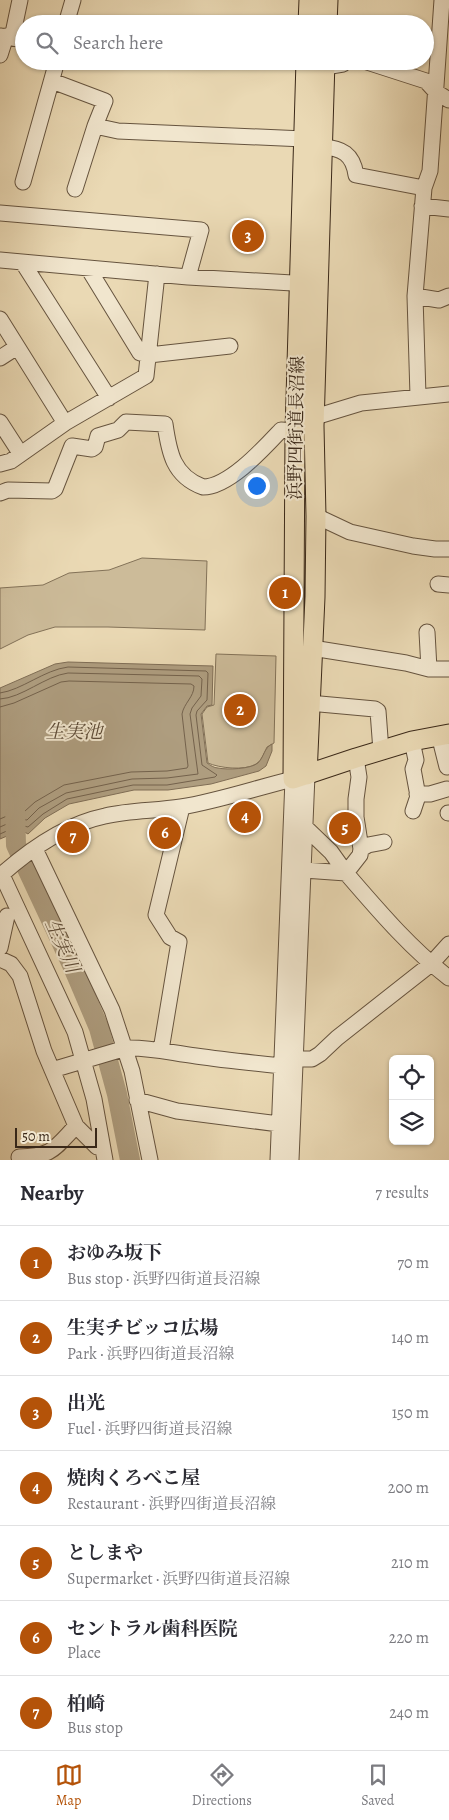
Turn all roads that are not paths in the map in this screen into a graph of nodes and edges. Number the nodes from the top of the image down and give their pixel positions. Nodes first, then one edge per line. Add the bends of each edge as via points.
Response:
1 (20, 0) edge
2 (73, 0) edge
3 (309, 0) edge
4 (328, 0) edge
5 (442, 0) edge
6 (16, 15) edge
7 (69, 15) edge
8 (308, 15) edge
9 (327, 15) edge
10 (15, 21) edge
11 (11, 38) edge
12 (0, 55) edge
13 (54, 70) edge
14 (306, 70) edge
15 (325, 70) edge
16 (392, 70) edge
17 (52, 81) junction
18 (436, 92) junction
19 (449, 100) edge
20 (95, 126) junction
21 (304, 140) junction
22 (322, 147) junction
23 (23, 182) dead end
24 (424, 188) junction
25 (75, 189) dead end
26 (422, 206) junction
27 (449, 209) edge
28 (0, 213) edge
29 (0, 260) edge
30 (23, 263) junction
31 (88, 268) junction
32 (157, 274) junction
33 (188, 277) junction
34 (309, 284) junction
35 (415, 296) junction
36 (449, 296) edge
37 (0, 319) edge
38 (230, 346) dead end
39 (17, 347) junction
40 (149, 355) junction
41 (0, 358) edge
42 (449, 394) edge
43 (418, 396) junction
44 (109, 398) junction
45 (315, 417) junction
46 (0, 422) edge
47 (62, 426) junction
48 (295, 431) junction
49 (72, 446) junction
50 (20, 453) junction
51 (0, 464) edge
52 (0, 493) edge
53 (316, 516) junction
54 (449, 549) edge
55 (427, 632) dead end
56 (312, 648) junction
57 (429, 669) junction
58 (449, 669) edge
59 (309, 703) junction
60 (444, 735) edge
61 (412, 742) junction
62 (381, 751) junction
63 (356, 758) junction
64 (448, 767) dead end
65 (300, 777) junction
66 (447, 789) dead end
67 (417, 794) junction
68 (182, 807) junction
69 (414, 811) dead end
70 (306, 828) junction
71 (384, 842) dead end
72 (35, 849) junction
73 (361, 849) junction
74 (304, 870) junction
75 (346, 873) junction
76 (1, 876) edge
77 (7, 916) dead end
78 (449, 944) edge
79 (0, 948) edge
80 (0, 959) edge
81 (431, 964) junction
82 (449, 978) edge
83 (126, 1048) junction
84 (161, 1050) junction
85 (84, 1059) junction
86 (288, 1062) junction
87 (52, 1070) junction
88 (137, 1100) junction
89 (279, 1124) junction
90 (76, 1126) junction
91 (104, 1154) edge
92 (19, 1157) dead end
93 (150, 1160) edge
94 (278, 1160) edge
95 (291, 1160) edge

1 - 6 street
2 - 7 street
3 - 8 main road
4 - 9 main road
5 - 18 street
10 - 11 street
11 - 12 street
13 - 17 street
14 - 21 main road, 浜野四街道長沼線
15 - 22 main road, 浜野四街道長沼線
16 - 18 street via 426,81
17 - 20 street via 106,101
17 - 23 street
18 - 19 street
18 - 24 street via 430,170
20 - 21 street via 118,131
20 - 25 street
21 - 34 main road, 浜野四街道長沼線
22 - 24 street via 345,152 354,163 356,175
22 - 34 main road, 浜野四街道長沼線
24 - 26 street
26 - 27 street
26 - 35 street
28 - 33 street via 201,230
29 - 30 street
30 - 31 street
30 - 44 street
31 - 32 street
31 - 40 street via 140,353
32 - 33 street
32 - 40 street
33 - 34 street
34 - 45 main road, 浜野四街道長沼線
34 - 48 main road, 浜野四街道長沼線
35 - 36 street via 439,300
35 - 43 street
37 - 39 street
38 - 40 street
39 - 41 street
39 - 47 street
40 - 44 street via 146,376
42 - 43 street
43 - 45 street via 361,403
44 - 47 street
45 - 53 main road, 浜野四街道長沼線
46 - 50 street
47 - 49 street
47 - 50 street
48 - 49 street via 281,430 244,467 208,487 195,484 180,470 169,453 164,424 126,422 118,430 98,436 92,449
48 - 65 main road, 浜野四街道長沼線
49 - 52 street via 52,491 8,490
50 - 51 street via 11,461
53 - 54 street via 350,532 435,550
53 - 56 main road, 浜野四街道長沼線
55 - 57 street
56 - 57 street
56 - 59 main road, 浜野四街道長沼線
57 - 58 street
59 - 62 street via 375,708 378,711
59 - 65 main road, 浜野四街道長沼線
60 - 61 main road
60 - 64 street
61 - 62 main road
61 - 67 street
62 - 63 main road
63 - 65 main road
63 - 73 street via 359,777 356,817
65 - 68 street
65 - 70 street
65 - 86 street
66 - 67 street
67 - 69 street
68 - 72 street via 104,816 67,830
68 - 84 street via 156,915 170,937 179,942
70 - 74 street
70 - 75 street via 331,852
71 - 73 street
72 - 76 street
72 - 83 street via 112,1010
73 - 75 street
74 - 75 street
74 - 86 street
75 - 81 street
76 - 85 street via 75,1032
77 - 79 street
78 - 81 street
80 - 87 street via 11,964 20,976
81 - 82 street
81 - 86 street via 320,1054 312,1059
83 - 84 street
83 - 85 street
83 - 88 street
84 - 86 street via 194,1056
85 - 87 street
85 - 91 street
86 - 89 street
86 - 95 street
87 - 90 street
88 - 89 street via 177,1111
88 - 93 street
89 - 94 street
90 - 91 street
90 - 92 street via 48,1153

